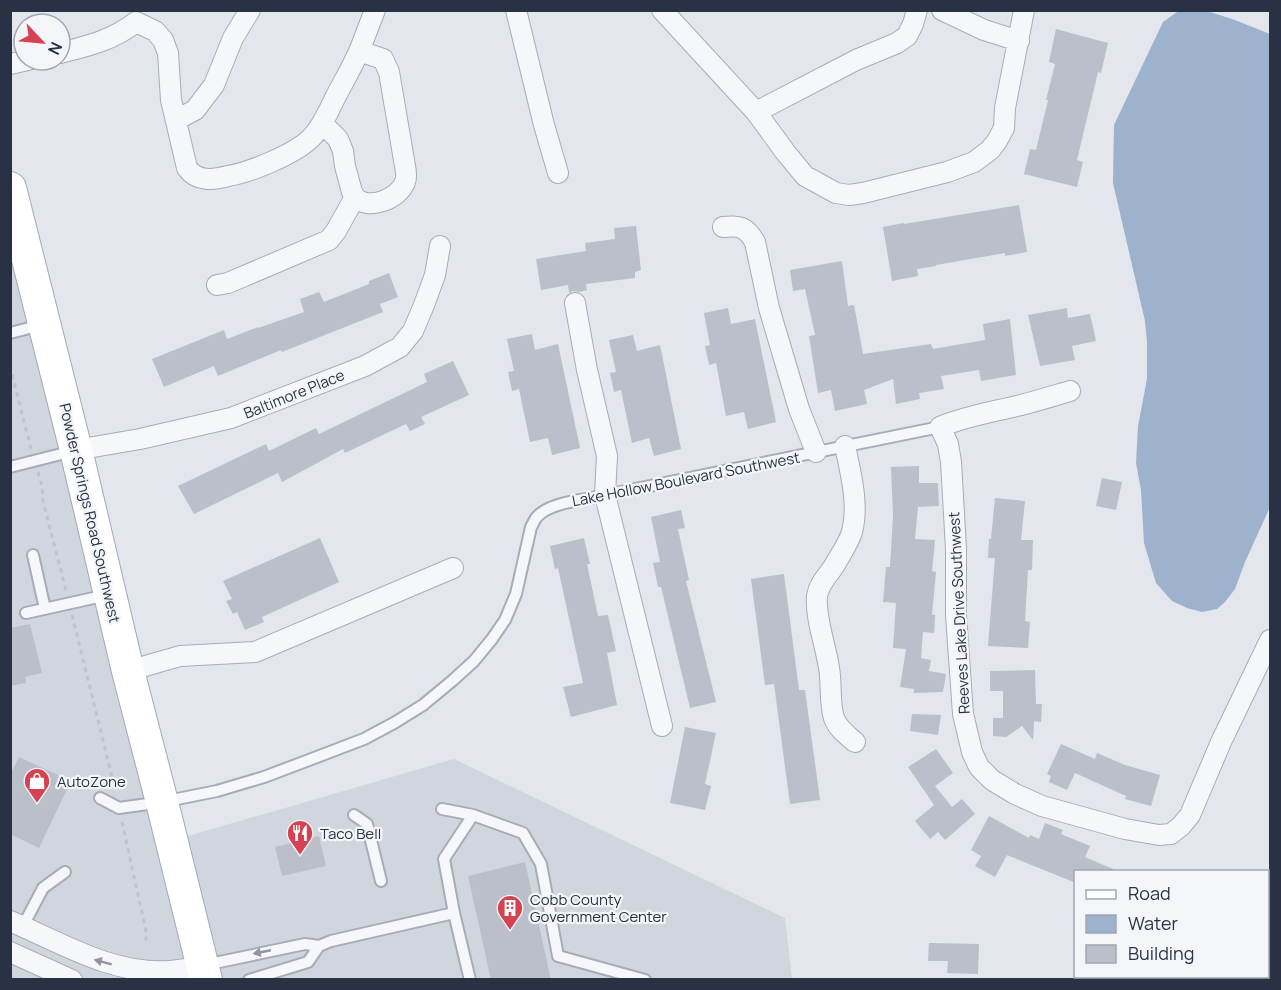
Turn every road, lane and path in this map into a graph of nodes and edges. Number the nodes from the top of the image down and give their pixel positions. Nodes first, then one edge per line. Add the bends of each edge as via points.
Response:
1 (250, 10) edge
2 (375, 10) edge
3 (516, 10) edge
4 (662, 10) edge
5 (917, 10) edge
6 (942, 10) edge
7 (1024, 10) edge
8 (144, 16) edge
9 (1019, 41) junction
10 (72, 50) edge
11 (359, 51) junction
12 (756, 112) junction
13 (176, 120) junction
14 (322, 123) junction
15 (558, 172) dead end
16 (10, 188) edge
17 (355, 197) junction
18 (723, 227) dead end
19 (440, 246) dead end
20 (217, 285) dead end
21 (575, 303) dead end
22 (44, 324) junction
23 (10, 333) edge
24 (10, 366) edge
25 (1070, 392) dead end
26 (940, 427) junction
27 (845, 446) junction
28 (76, 450) junction
29 (816, 452) junction
30 (35, 461) junction
31 (10, 467) edge
32 (605, 495) junction
33 (33, 555) dead end
34 (453, 568) dead end
35 (110, 594) junction
36 (69, 603) junction
37 (45, 609) junction
38 (26, 613) dead end
39 (1270, 640) edge
40 (128, 671) junction
41 (662, 726) dead end
42 (855, 742) dead end
43 (100, 798) dead end
44 (162, 802) junction
45 (119, 808) junction
46 (442, 809) dead end
47 (354, 815) dead end
48 (473, 815) junction
49 (65, 872) dead end
50 (381, 882) dead end
51 (454, 913) junction
52 (17, 923) edge
53 (146, 945) dead end
54 (319, 946) junction
55 (10, 952) edge
56 (204, 973) edge
57 (45, 974) edge
58 (72, 980) edge
59 (249, 980) edge
60 (470, 980) edge
61 (645, 980) edge

1 - 13 street via 233,38 214,85 195,110
2 - 11 street
3 - 15 street
4 - 12 street
5 - 12 street via 908,36 897,43
6 - 9 street
7 - 9 street
8 - 10 street via 124,32
8 - 13 street via 168,53
9 - 12 street via 1004,128 997,141 974,162 947,172 863,193 836,193 805,176
11 - 14 street
11 - 17 street via 383,59 389,72 406,178 396,193 376,203 364,203
13 - 14 street via 190,173 198,178 218,179 281,157 304,144
14 - 17 street via 338,139
16 - 22 main road, Powder Springs Road Southwest
17 - 20 street via 328,240
18 - 29 street via 738,225 755,242 769,308
19 - 28 street, Baltimore Place via 424,306 414,331 400,348 365,366 231,418
21 - 32 street via 607,456
22 - 23 lane
22 - 28 main road, Powder Springs Road Southwest
24 - 30 path
25 - 26 street
26 - 27 lane, Lake Hollow Boulevard Southwest
26 - 39 street, Reeves Lake Drive Southwest via 951,462 963,714 972,752 979,767 992,780 1042,806 1125,829 1171,834 1190,815
27 - 29 lane, Lake Hollow Boulevard Southwest
27 - 42 street via 854,494 852,534 821,583 817,611 830,669 834,719
28 - 30 lane
28 - 35 main road, Powder Springs Road Southwest
29 - 32 lane, Lake Hollow Boulevard Southwest
30 - 31 lane
30 - 36 path
32 - 41 street
32 - 44 lane, Lake Hollow Boulevard Southwest via 554,506 536,518 505,620 474,661 423,705 364,739 264,777
33 - 37 lane
34 - 40 street via 255,652 180,656
35 - 36 lane
35 - 40 main road, Powder Springs Road Southwest
36 - 37 lane
36 - 45 path
37 - 38 lane
40 - 44 main road, Powder Springs Road Southwest
43 - 45 lane
44 - 45 lane, Lake Hollow Boulevard Southwest
44 - 56 main road, Powder Springs Road Southwest
45 - 53 path via 147,931
46 - 48 lane
47 - 50 lane via 367,824
48 - 51 lane via 444,859
48 - 61 lane via 523,833 541,864 558,956
49 - 52 lane via 43,888
51 - 54 lane
51 - 60 lane
56 -> 52 street via 133,969 94,959
54 -> 56 lane via 305,944
54 - 59 lane via 308,962
55 - 57 street
57 - 58 street

